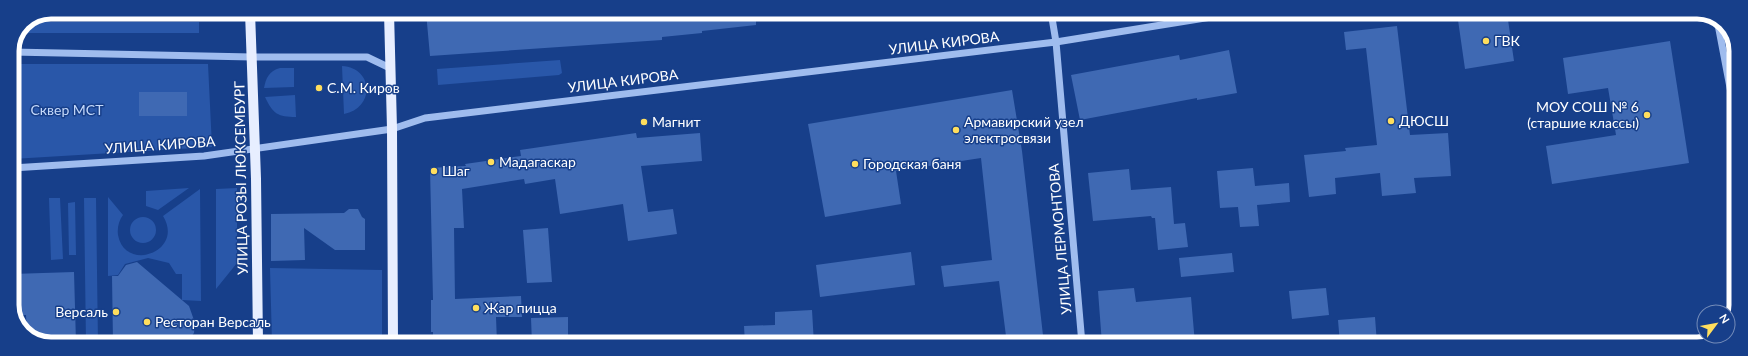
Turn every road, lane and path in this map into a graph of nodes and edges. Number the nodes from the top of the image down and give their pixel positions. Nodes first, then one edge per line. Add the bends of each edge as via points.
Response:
1 (250, 19) edge
2 (389, 19) edge
3 (1053, 19) edge
4 (1194, 19) edge
5 (1719, 28) edge
6 (1056, 42) junction
7 (19, 52) edge
8 (252, 57) junction
9 (390, 68) junction
10 (1729, 82) edge
11 (392, 129) junction
12 (255, 149) junction
13 (19, 168) edge
14 (258, 337) edge
15 (393, 337) edge
16 (1081, 337) edge

1 - 8 main road, УЛИЦА РОЗЫ ЛЮКСЕМБУРГ
2 - 9 main road
3 - 6 street, УЛИЦА ЛЕРМОНТОВА
4 - 6 street, УЛИЦА КИРОВА
5 - 10 street
6 - 11 street, УЛИЦА КИРОВА via 425,118
6 - 16 street, УЛИЦА ЛЕРМОНТОВА
7 - 8 street
8 - 9 street via 367,56
8 - 12 main road, УЛИЦА РОЗЫ ЛЮКСЕМБУРГ
9 - 11 main road
11 - 12 street, УЛИЦА КИРОВА
11 - 15 main road
12 - 13 street, УЛИЦА КИРОВА via 204,156
12 - 14 main road, УЛИЦА РОЗЫ ЛЮКСЕМБУРГ

